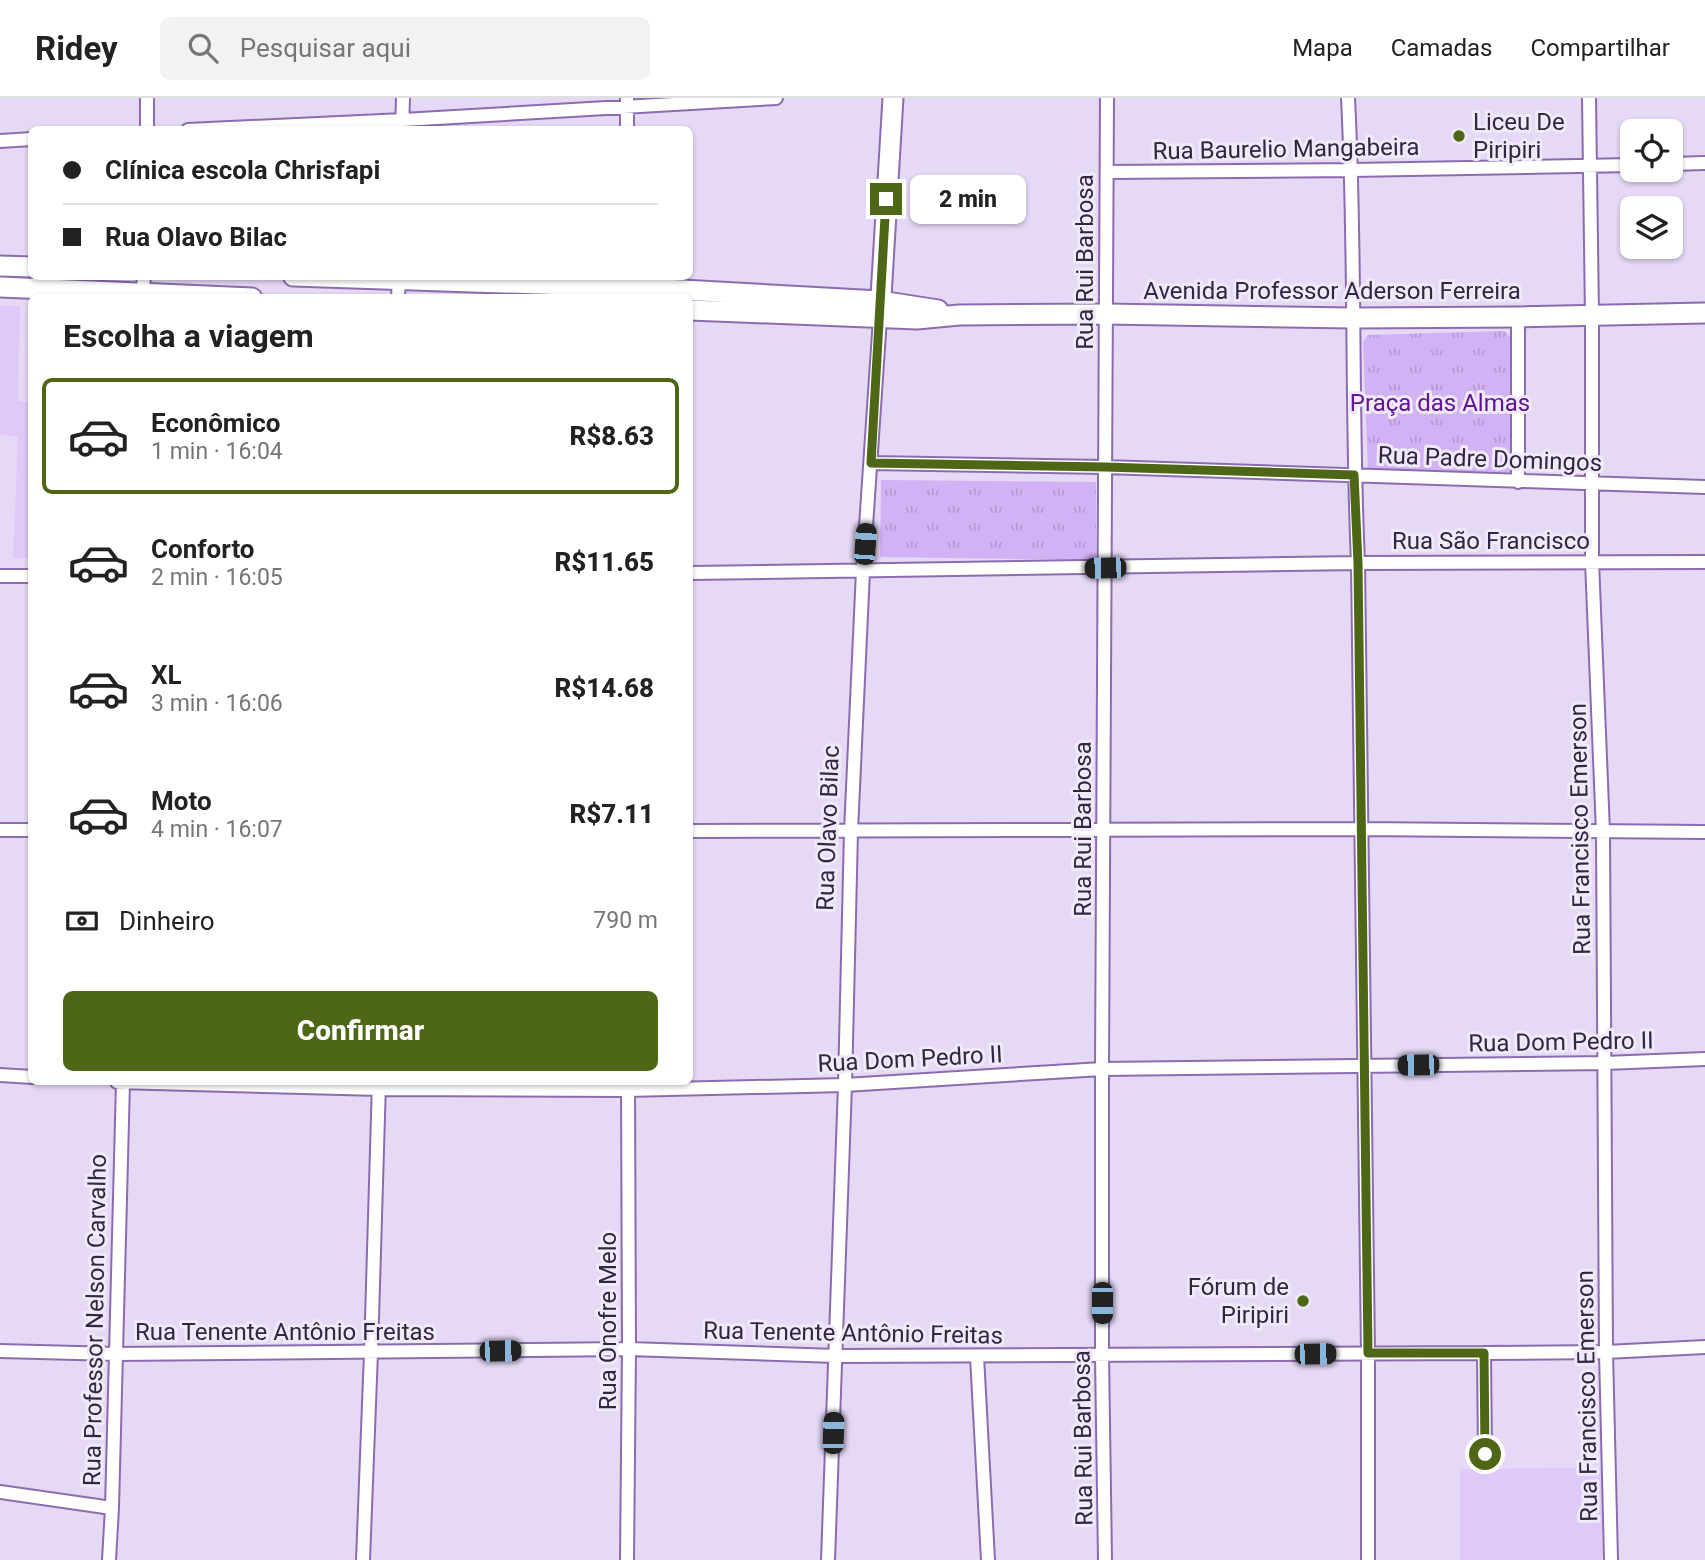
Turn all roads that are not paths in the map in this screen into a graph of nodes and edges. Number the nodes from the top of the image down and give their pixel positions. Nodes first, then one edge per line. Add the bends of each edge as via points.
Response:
1 (147, 98) edge
2 (403, 98) edge
3 (776, 98) edge
4 (893, 98) edge
5 (1107, 98) edge
6 (1348, 98) edge
7 (1589, 98) edge
8 (627, 102) edge
9 (402, 125) edge
10 (147, 126) edge
11 (359, 126) edge
12 (627, 126) edge
13 (28, 139) edge
14 (0, 141) edge
15 (1705, 163) edge
16 (1683, 164) edge
17 (1620, 165) edge
18 (1590, 166) junction
19 (1352, 170) junction
20 (1107, 172) junction
21 (0, 266) edge
22 (28, 267) edge
23 (340, 280) edge
24 (399, 285) edge
25 (628, 287) edge
26 (0, 288) edge
27 (143, 289) edge
28 (483, 290) edge
29 (204, 294) edge
30 (880, 309) junction
31 (693, 310) edge
32 (1705, 313) edge
33 (1105, 314) junction
34 (1592, 316) junction
35 (1518, 317) junction
36 (1352, 318) junction
37 (871, 463) junction
38 (1105, 467) junction
39 (1354, 475) junction
40 (1518, 482) junction
41 (1592, 483) junction
42 (1705, 487) edge
43 (1592, 561) junction
44 (1705, 562) edge
45 (1358, 563) junction
46 (1105, 568) junction
47 (863, 571) junction
48 (693, 573) edge
49 (0, 576) edge
50 (28, 576) edge
51 (1361, 829) junction
52 (0, 830) edge
53 (28, 830) edge
54 (1104, 830) junction
55 (693, 831) edge
56 (851, 831) junction
57 (1603, 832) junction
58 (1705, 832) edge
59 (1705, 1059) edge
60 (1605, 1063) junction
61 (1364, 1066) junction
62 (1102, 1069) junction
63 (0, 1075) edge
64 (28, 1077) edge
65 (122, 1085) edge
66 (379, 1085) edge
67 (845, 1085) junction
68 (628, 1086) edge
69 (1705, 1347) edge
70 (629, 1349) junction
71 (0, 1352) edge
72 (371, 1352) junction
73 (1606, 1352) junction
74 (1368, 1353) junction
75 (1484, 1353) junction
76 (115, 1354) junction
77 (1102, 1355) junction
78 (835, 1356) junction
79 (977, 1356) junction
80 (1485, 1454) dead end
81 (0, 1492) edge
82 (112, 1508) junction
83 (109, 1560) edge
84 (363, 1560) edge
85 (627, 1560) edge
86 (828, 1560) edge
87 (988, 1560) edge
88 (1105, 1560) edge
89 (1368, 1560) edge
90 (1611, 1560) edge

1 - 10 street
2 - 9 street
3 - 8 street
4 - 30 main road, Rua Olavo Bilac
5 - 20 street, Rua Rui Barbosa
6 - 19 street
7 - 18 street, Rua Francisco Emerson
8 - 9 street
8 - 12 street
9 - 11 street
13 - 14 street
15 - 16 street
17 - 18 street, Rua Baurelio Mangabeira
18 - 19 street, Rua Baurelio Mangabeira
18 - 34 street, Rua Francisco Emerson
19 - 20 street, Rua Baurelio Mangabeira
19 - 36 street
20 - 33 street, Rua Rui Barbosa
21 - 22 main road
23 - 24 main road
24 - 28 main road
25 - 28 main road
25 - 30 main road
26 - 27 main road
27 - 29 main road
30 - 31 main road
30 - 33 main road, Avenida Professor Aderson Ferreira via 931,308 959,315
30 - 37 street, Rua Olavo Bilac
32 - 34 main road, Avenida Professor Aderson Ferreira
33 - 36 main road, Avenida Professor Aderson Ferreira
33 - 38 street, Rua Rui Barbosa
34 - 35 main road, Avenida Professor Aderson Ferreira
34 - 41 street, Rua Francisco Emerson
35 - 36 main road, Avenida Professor Aderson Ferreira
35 - 40 street
36 - 39 street
37 - 38 street, Rua Padre Domingos
37 - 47 street, Rua Olavo Bilac
38 - 39 street, Rua Padre Domingos
38 - 46 street, Rua Rui Barbosa
39 - 40 street, Rua Padre Domingos
39 - 45 street
40 - 41 street, Rua Padre Domingos
41 - 42 street, Rua Padre Domingos
41 - 43 street, Rua Francisco Emerson
43 - 44 street, Rua São Francisco
43 - 45 street, Rua São Francisco
43 - 57 street, Rua Francisco Emerson
45 - 46 street, Rua São Francisco
45 - 51 street
46 - 47 street, Rua São Francisco
46 - 54 street, Rua Rui Barbosa
47 - 48 street, Rua São Francisco
47 - 56 street, Rua Olavo Bilac
49 - 50 street
51 - 54 street
51 - 57 street
51 - 61 street
52 - 53 street
54 - 56 street
54 - 62 street, Rua Rui Barbosa
55 - 56 street
56 - 67 street, Rua Olavo Bilac
57 - 58 street
57 - 60 street, Rua Francisco Emerson
59 - 60 street, Rua Dom Pedro II
60 - 61 street, Rua Dom Pedro II
60 - 73 street, Rua Francisco Emerson
61 - 62 street, Rua Dom Pedro II
61 - 74 street
62 - 67 street, Rua Dom Pedro II
62 - 77 street, Rua Rui Barbosa
63 - 64 street
65 - 76 street, Rua Professor Nelson Carvalho
66 - 68 street, Rua Dom Pedro II
66 - 72 street
67 - 68 street, Rua Dom Pedro II
67 - 78 street, Rua Olavo Bilac
68 - 70 street, Rua Onofre Melo
69 - 73 street, Rua Tenente Antônio Freitas
70 - 72 street, Rua Tenente Antônio Freitas
70 - 78 street, Rua Tenente Antônio Freitas
70 - 85 street, Rua Onofre Melo
71 - 76 street, Rua Tenente Antônio Freitas
72 - 76 street, Rua Tenente Antônio Freitas
72 - 84 street
73 - 75 street, Rua Tenente Antônio Freitas
73 - 90 street, Rua Francisco Emerson
74 - 75 street, Rua Tenente Antônio Freitas
74 - 77 street, Rua Tenente Antônio Freitas
74 - 89 street
75 - 80 street
76 - 82 street, Rua Professor Nelson Carvalho
77 - 79 street, Rua Tenente Antônio Freitas
77 - 88 street, Rua Rui Barbosa
78 - 79 street, Rua Tenente Antônio Freitas
78 - 86 street, Rua Olavo Bilac
79 - 87 street
81 - 82 street
82 - 83 street, Rua Professor Nelson Carvalho

